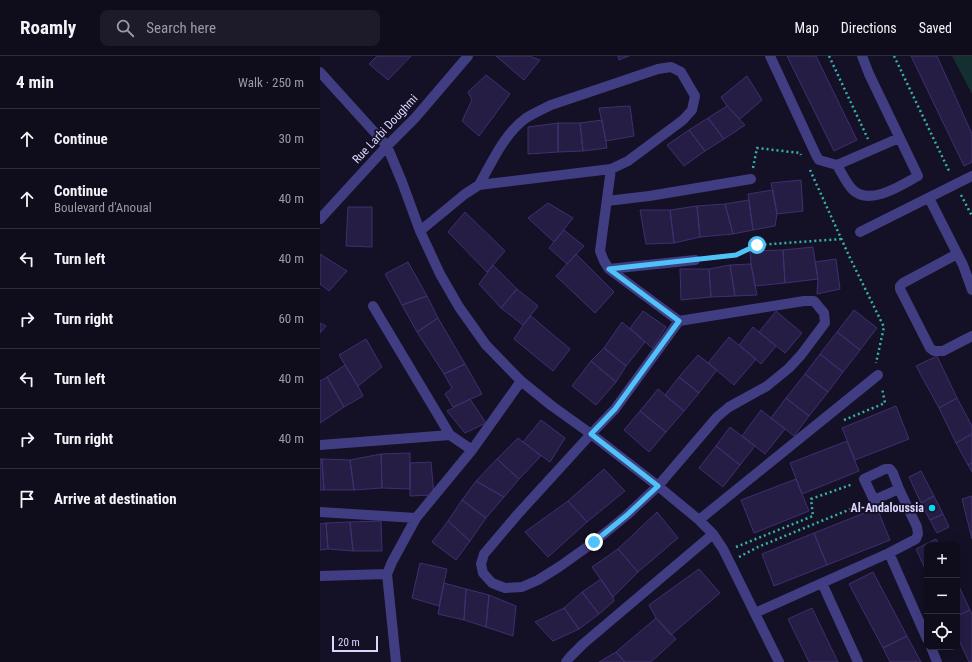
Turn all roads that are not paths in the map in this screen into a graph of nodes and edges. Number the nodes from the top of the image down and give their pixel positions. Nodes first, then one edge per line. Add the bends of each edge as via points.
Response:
1 (468, 56) edge
2 (770, 56) edge
3 (862, 56) edge
4 (320, 72) edge
5 (899, 138) junction
6 (387, 146) junction
7 (837, 165) junction
8 (611, 169) junction
9 (972, 176) edge
10 (751, 179) road end
11 (479, 185) junction
12 (929, 198) junction
13 (607, 201) junction
14 (320, 219) edge
15 (420, 231) junction
16 (860, 232) dead end
17 (957, 254) junction
18 (695, 260) road end
19 (609, 269) junction
20 (972, 290) edge
21 (373, 306) dead end
22 (679, 321) junction
23 (972, 336) edge
24 (878, 375) road end
25 (521, 381) junction
26 (591, 434) junction
27 (450, 435) junction
28 (320, 445) edge
29 (472, 450) junction
30 (658, 486) junction
31 (899, 489) junction
32 (320, 512) edge
33 (416, 518) junction
34 (699, 520) junction
35 (713, 534) junction
36 (889, 553) junction
37 (387, 574) junction
38 (320, 576) edge
39 (822, 583) junction
40 (755, 613) junction
41 (924, 632) edge
42 (931, 650) edge
43 (396, 662) edge
44 (566, 662) edge
45 (779, 662) edge
46 (858, 662) edge
47 (937, 662) edge

1 - 6 street, Rue Larbi Doughmi via 415,118
2 - 7 street via 816,155 820,160
3 - 5 street
4 - 6 street
5 - 7 street
5 - 7 street via 918,176 896,188 874,197 860,194 852,189
6 - 14 street, Rue Larbi Doughmi
6 - 15 street
8 - 11 street
8 - 11 street via 628,161 683,120 692,110 695,96 681,72 671,68 658,70 551,105 537,112 513,130
8 - 13 street
9 - 12 street
10 - 13 street
11 - 15 street
12 - 16 street
12 - 17 street
13 - 19 street via 600,251
15 - 25 street via 459,307 486,345
17 - 20 street
17 - 23 street via 903,283 900,289 930,348 934,351 943,351
18 - 19 street
19 - 22 street
21 - 27 street
22 - 26 street via 615,409
22 - 30 street via 814,301 824,313 825,323 789,368 767,386 729,407 717,418
24 - 34 street
25 - 26 street
25 - 29 street
26 - 30 street
26 - 30 street via 484,554 483,573 492,583 505,588 522,587 538,580 594,542
27 - 28 street
27 - 29 street
29 - 33 street
30 - 34 street
31 - 31 street via 890,469 864,479 874,500
31 - 36 street via 918,534 916,539
32 - 33 street
33 - 37 street
34 - 35 street
35 - 40 street
35 - 44 street via 588,639
36 - 39 street
36 - 41 street
37 - 38 street
37 - 43 street
39 - 40 street
39 - 46 street
40 - 45 street
42 - 47 street

